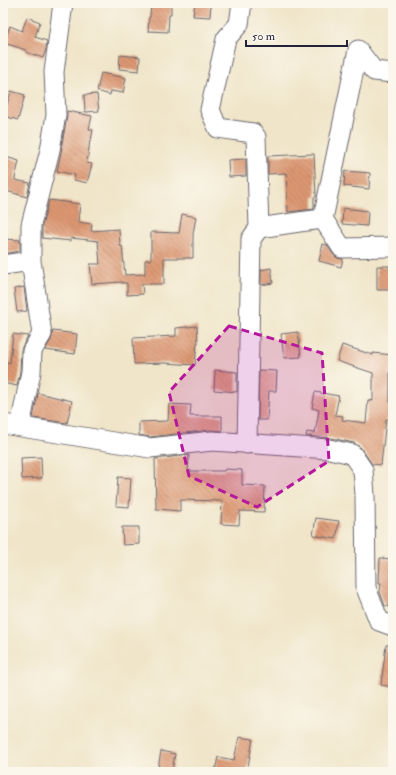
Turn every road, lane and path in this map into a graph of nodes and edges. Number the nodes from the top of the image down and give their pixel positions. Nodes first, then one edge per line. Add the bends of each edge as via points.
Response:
1 (62, 3) edge
2 (242, 3) edge
3 (393, 73) edge
4 (323, 219) junction
5 (259, 228) junction
6 (393, 247) edge
7 (31, 261) junction
8 (3, 265) edge
9 (11, 425) edge
10 (247, 444) junction
11 (393, 626) edge

1 - 7 street via 54,72 56,115 32,225
2 - 5 street via 240,24 226,39 210,110 218,128 253,133 256,137
3 - 4 street via 374,71 358,50
4 - 5 street
4 - 6 street via 342,248
5 - 10 street via 251,239
7 - 8 street
7 - 9 street via 42,334 32,351 31,372
9 - 10 street via 150,448 212,441
10 - 11 street via 329,449 352,454 363,470 366,588 378,622

